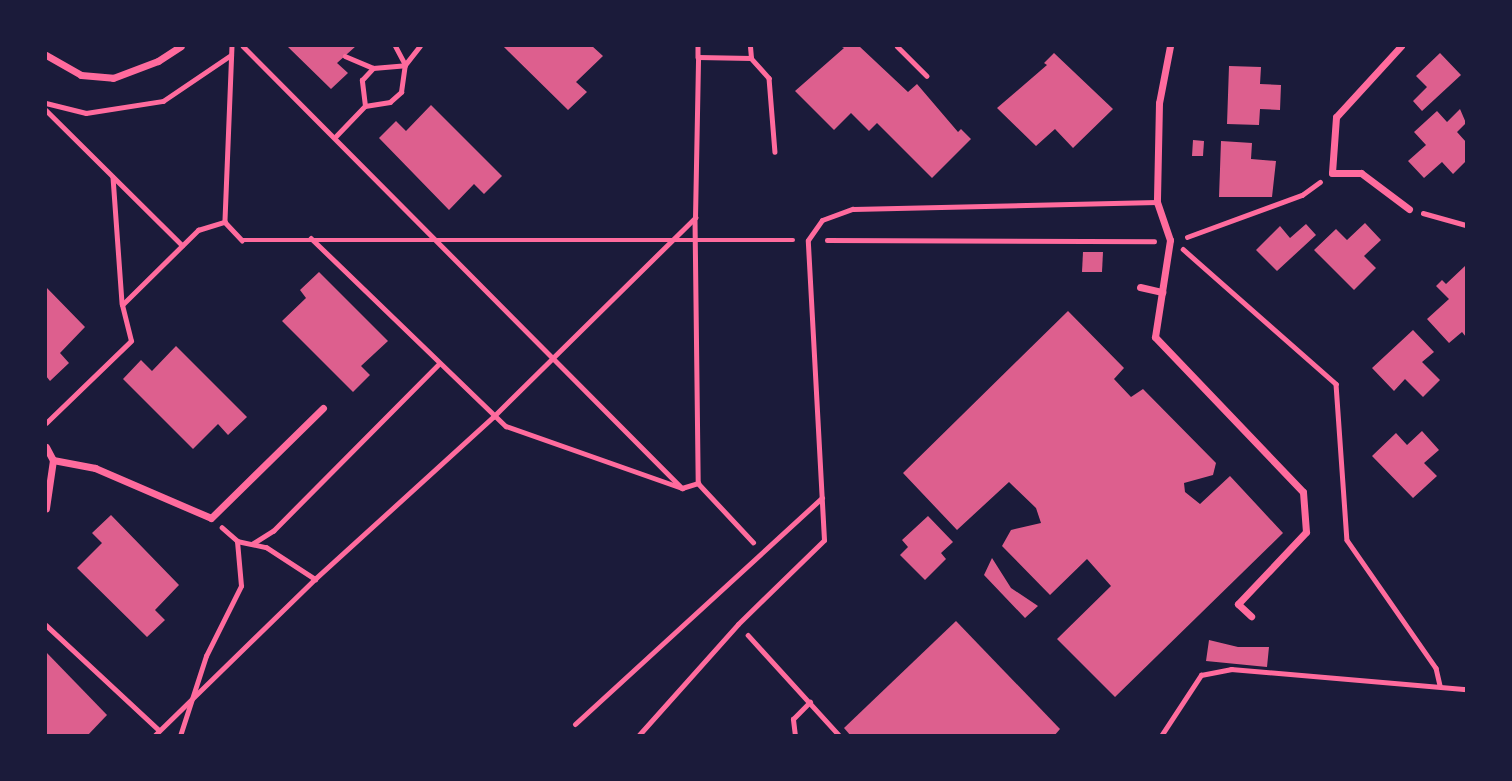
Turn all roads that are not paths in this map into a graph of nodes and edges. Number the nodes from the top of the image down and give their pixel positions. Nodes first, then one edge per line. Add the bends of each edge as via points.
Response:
1 (181, 46) edge
2 (1170, 46) edge
3 (1401, 46) edge
4 (46, 55) edge
5 (1157, 202) junction
6 (1409, 209) road end
7 (1140, 286) dead end
8 (1161, 292) junction
9 (323, 408) dead end
10 (46, 446) edge
11 (53, 460) junction
12 (822, 498) junction
13 (46, 508) edge
14 (1251, 616) dead end
15 (575, 724) dead end
16 (638, 736) edge

1 - 4 street via 158,61 113,78 81,75
2 - 5 street via 1159,103
3 - 6 street via 1336,117 1332,173 1361,173
5 - 8 street via 1170,240
5 - 12 lane via 853,209 822,220 808,240
7 - 8 street
8 - 14 street via 1155,337 1303,492 1306,533 1238,604
9 - 11 street via 211,518 95,468
10 - 11 street
11 - 13 street
12 - 15 lane
12 - 16 lane via 824,540 738,624

